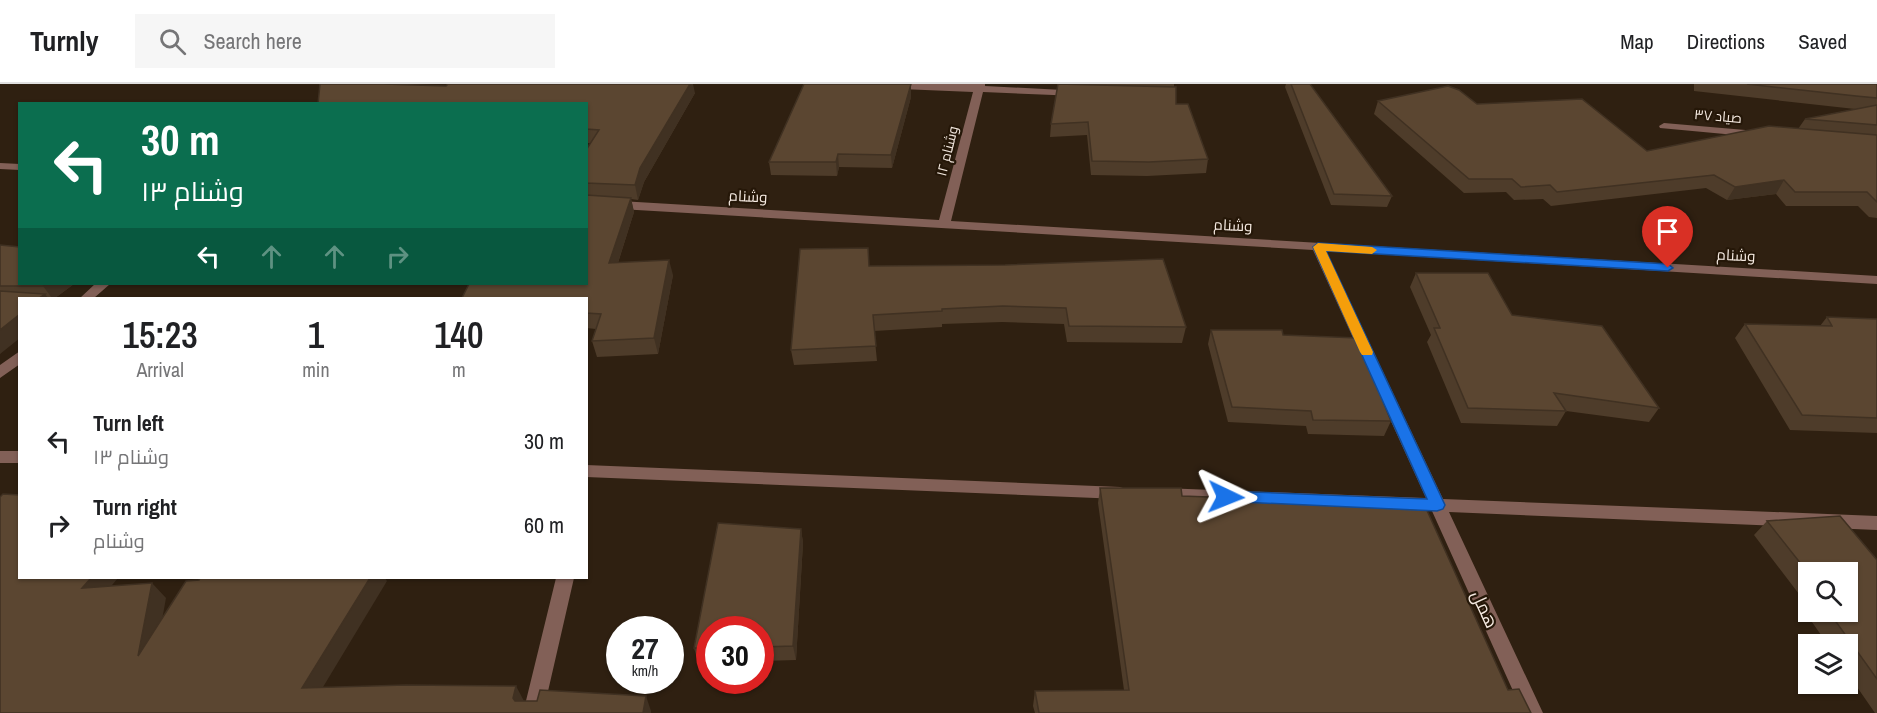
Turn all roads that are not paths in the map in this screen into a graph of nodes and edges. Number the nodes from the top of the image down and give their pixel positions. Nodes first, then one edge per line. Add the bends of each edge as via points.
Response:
1 (853, 84) edge
2 (979, 87) edge
3 (1095, 93) edge
4 (1664, 126) dead end
5 (1771, 135) edge
6 (0, 166) edge
7 (18, 167) edge
8 (588, 203) edge
9 (944, 225) junction
10 (1318, 247) junction
11 (1877, 280) edge
12 (103, 285) edge
13 (87, 297) edge
14 (18, 358) edge
15 (0, 373) edge
16 (0, 457) edge
17 (18, 457) edge
18 (588, 476) edge
19 (1437, 505) junction
20 (1877, 523) edge
21 (565, 579) edge
22 (533, 713) edge
23 (1533, 713) edge

1 - 2 street
2 - 3 street
2 - 9 street, وشنام ۱۲
4 - 5 street, صیاد ۳۷
6 - 7 street
8 - 9 street, وشنام
9 - 10 street, وشنام
10 - 11 street, وشنام
10 - 19 street, همل
12 - 13 street
14 - 15 street
16 - 17 street
18 - 19 street
19 - 20 street
19 - 23 street, همل
21 - 22 street

